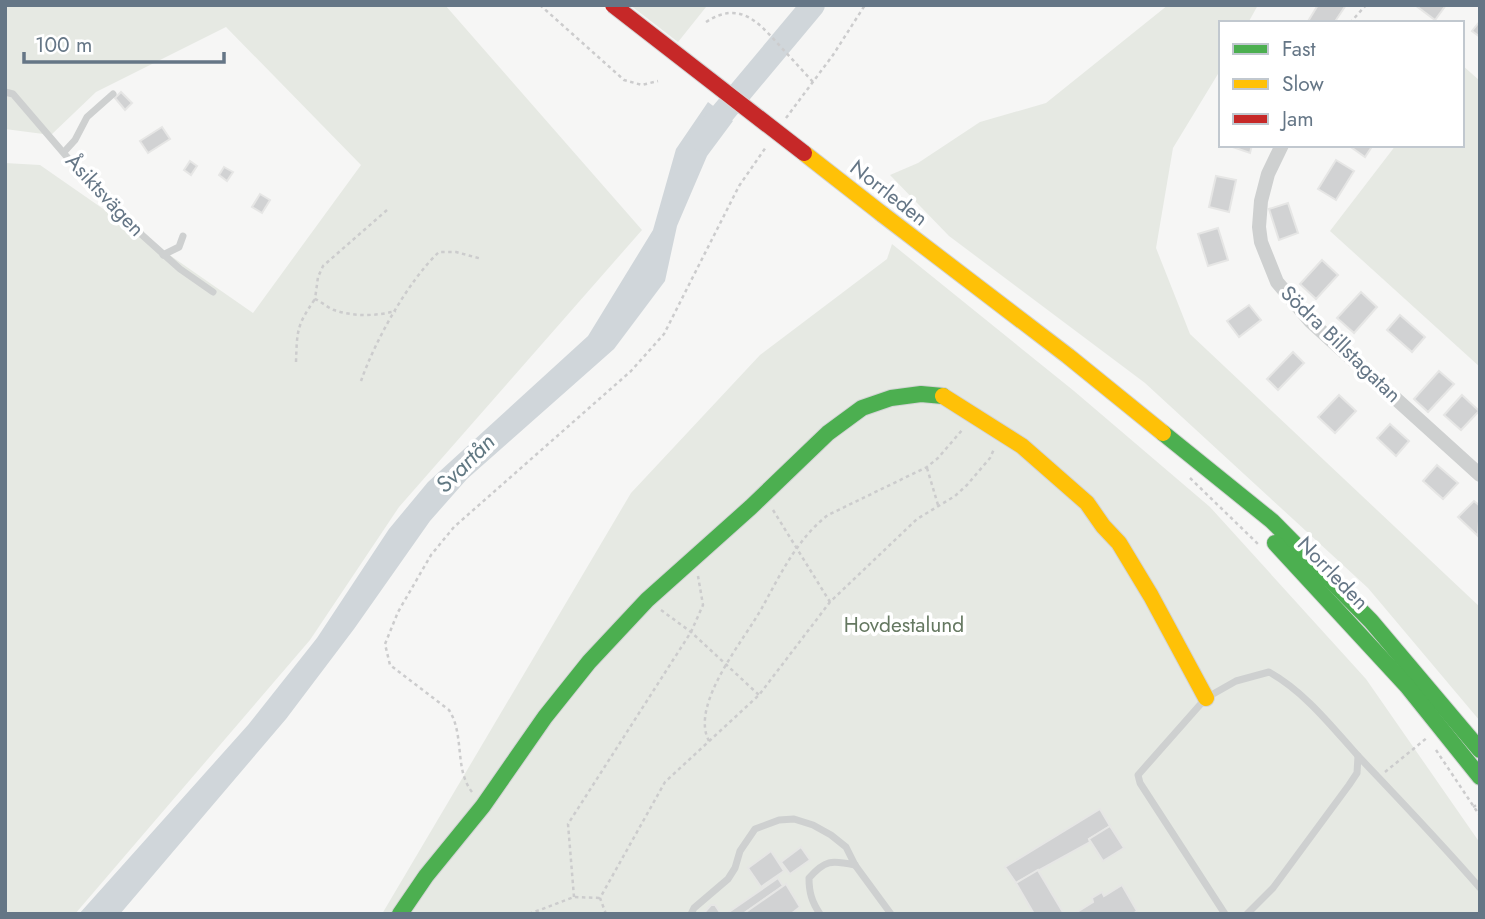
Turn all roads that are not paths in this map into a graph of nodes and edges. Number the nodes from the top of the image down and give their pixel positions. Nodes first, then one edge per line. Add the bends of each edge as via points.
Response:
1 (613, 5) edge
2 (5, 92) edge
3 (113, 94) dead end
4 (1281, 147) edge
5 (64, 152) junction
6 (183, 236) dead end
7 (163, 255) junction
8 (213, 292) dead end
9 (1140, 413) junction
10 (1480, 475) edge
11 (1206, 698) junction
12 (1480, 750) edge
13 (1358, 756) junction
14 (1480, 777) edge
15 (855, 865) junction
16 (1480, 888) edge
17 (400, 914) edge
18 (691, 914) edge
19 (820, 914) edge
20 (891, 914) edge
21 (1225, 914) edge
22 (1247, 914) edge

1 - 9 main road, Norrleden, bridge
2 - 5 lane, Åsiktsvägen via 13,94
3 - 5 lane via 87,117
4 - 10 street, Södra Billstagatan via 1261,201 1259,227 1277,282 1310,321
5 - 7 lane, Åsiktsvägen
6 - 7 lane via 179,247
7 - 8 lane, Åsiktsvägen
9 - 12 main road, Norrleden via 1272,521 1326,573
9 - 14 main road, Norrleden via 1260,527 1372,645
11 - 13 lane via 1236,681 1269,672 1293,688
11 - 17 main road via 1119,543 1087,503 1045,464 945,396 891,398 862,408 828,433 647,600 545,717
11 - 21 lane via 1138,775
13 - 16 lane
13 - 22 lane via 1357,773 1349,785 1273,888
15 - 18 lane via 846,847 813,825 794,819 760,825 740,851 729,879
15 - 19 lane via 822,864 809,878 809,892
15 - 20 lane

